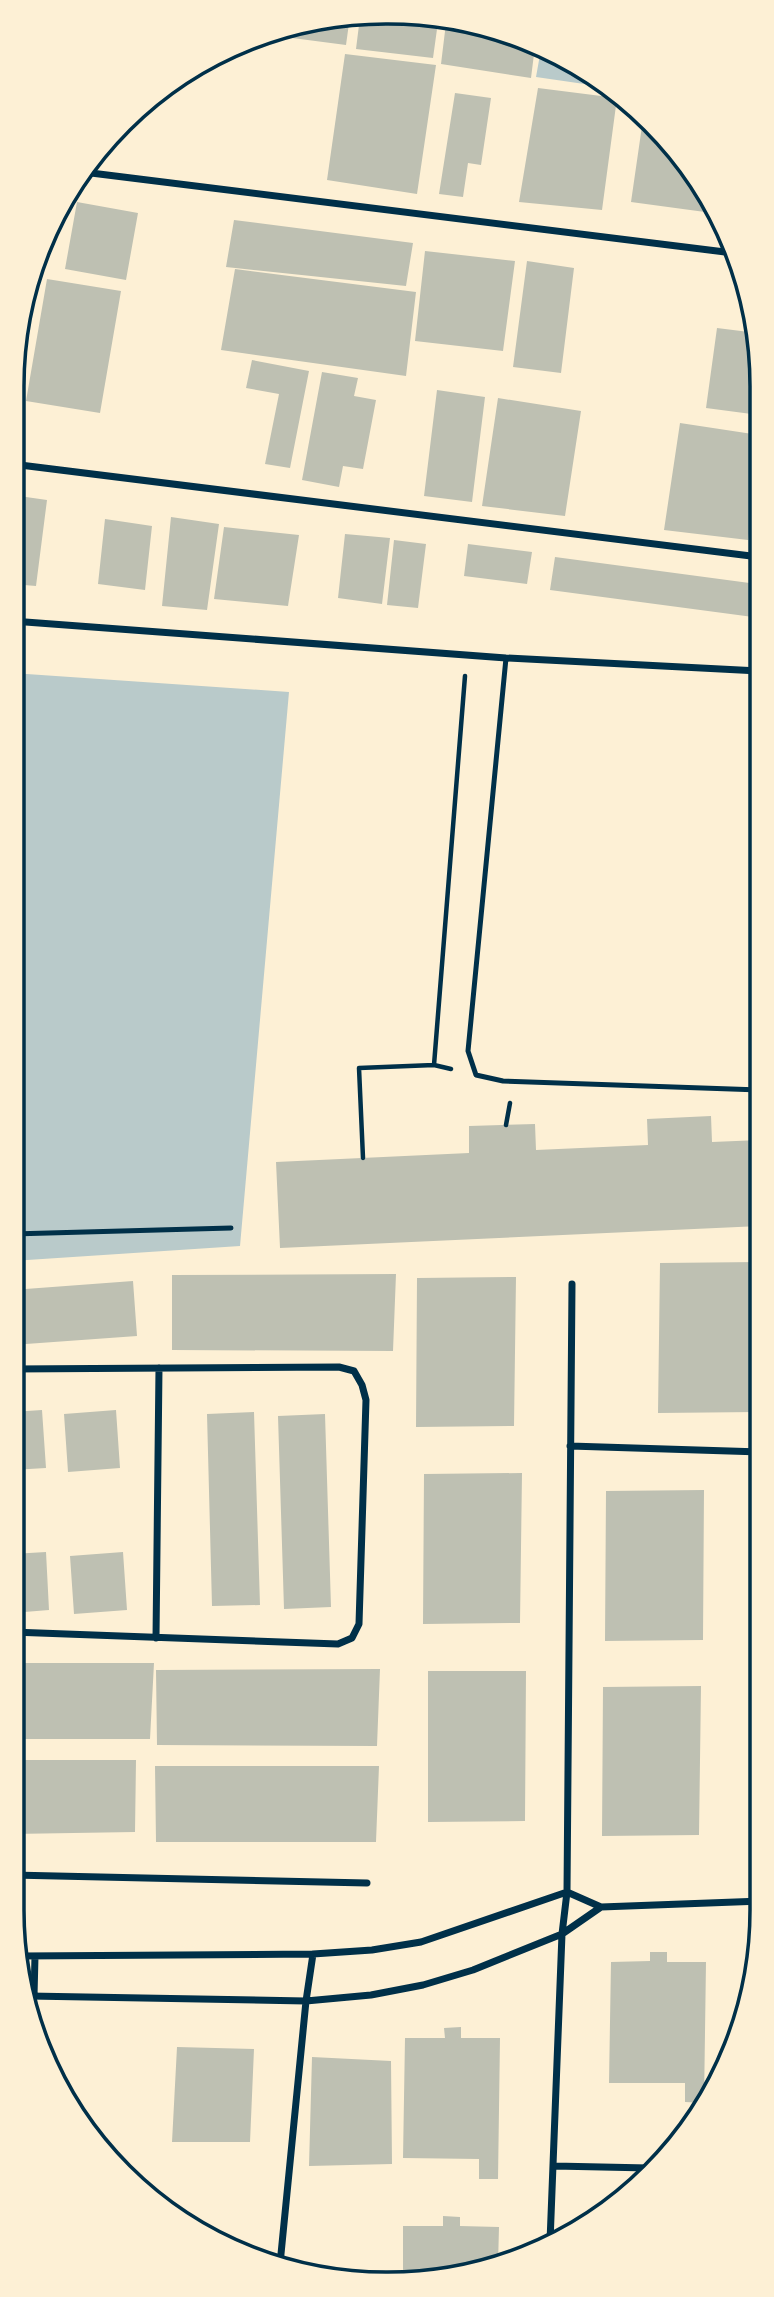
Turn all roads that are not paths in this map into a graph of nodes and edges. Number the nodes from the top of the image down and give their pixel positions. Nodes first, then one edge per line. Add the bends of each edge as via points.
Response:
1 (94, 173) edge
2 (723, 252) edge
3 (25, 466) edge
4 (749, 556) edge
5 (25, 622) edge
6 (506, 658) junction
7 (749, 670) edge
8 (749, 1090) edge
9 (230, 1228) dead end
10 (25, 1234) edge
11 (572, 1284) dead end
12 (159, 1368) junction
13 (25, 1369) edge
14 (570, 1446) junction
15 (749, 1452) edge
16 (25, 1633) edge
17 (156, 1638) junction
18 (25, 1875) edge
19 (367, 1883) dead end
20 (567, 1892) junction
21 (749, 1901) edge
22 (601, 1907) junction
23 (562, 1934) junction
24 (313, 1954) junction
25 (36, 1955) junction
26 (28, 1956) edge
27 (33, 1988) edge
28 (35, 1996) edge
29 (306, 2001) junction
30 (554, 2166) junction
31 (641, 2168) edge
32 (550, 2233) edge
33 (281, 2256) edge

1 - 2 street
3 - 4 street
5 - 6 street
6 - 7 street
6 - 8 lane via 468,1051 476,1075 503,1081
9 - 10 lane
11 - 14 street
12 - 13 street
12 - 17 street
12 - 17 street via 339,1367 354,1371 366,1400 359,1624 352,1638 338,1644
14 - 15 street
14 - 20 street
16 - 17 street
18 - 19 street
20 - 22 street
20 - 23 street
20 - 24 street via 421,1942
21 - 22 street
22 - 23 street
23 - 29 street via 423,1985 371,1996
23 - 30 street
24 - 25 street
24 - 29 street
25 - 26 street
25 - 27 street
28 - 29 street
29 - 33 street
30 - 31 street
30 - 32 street

